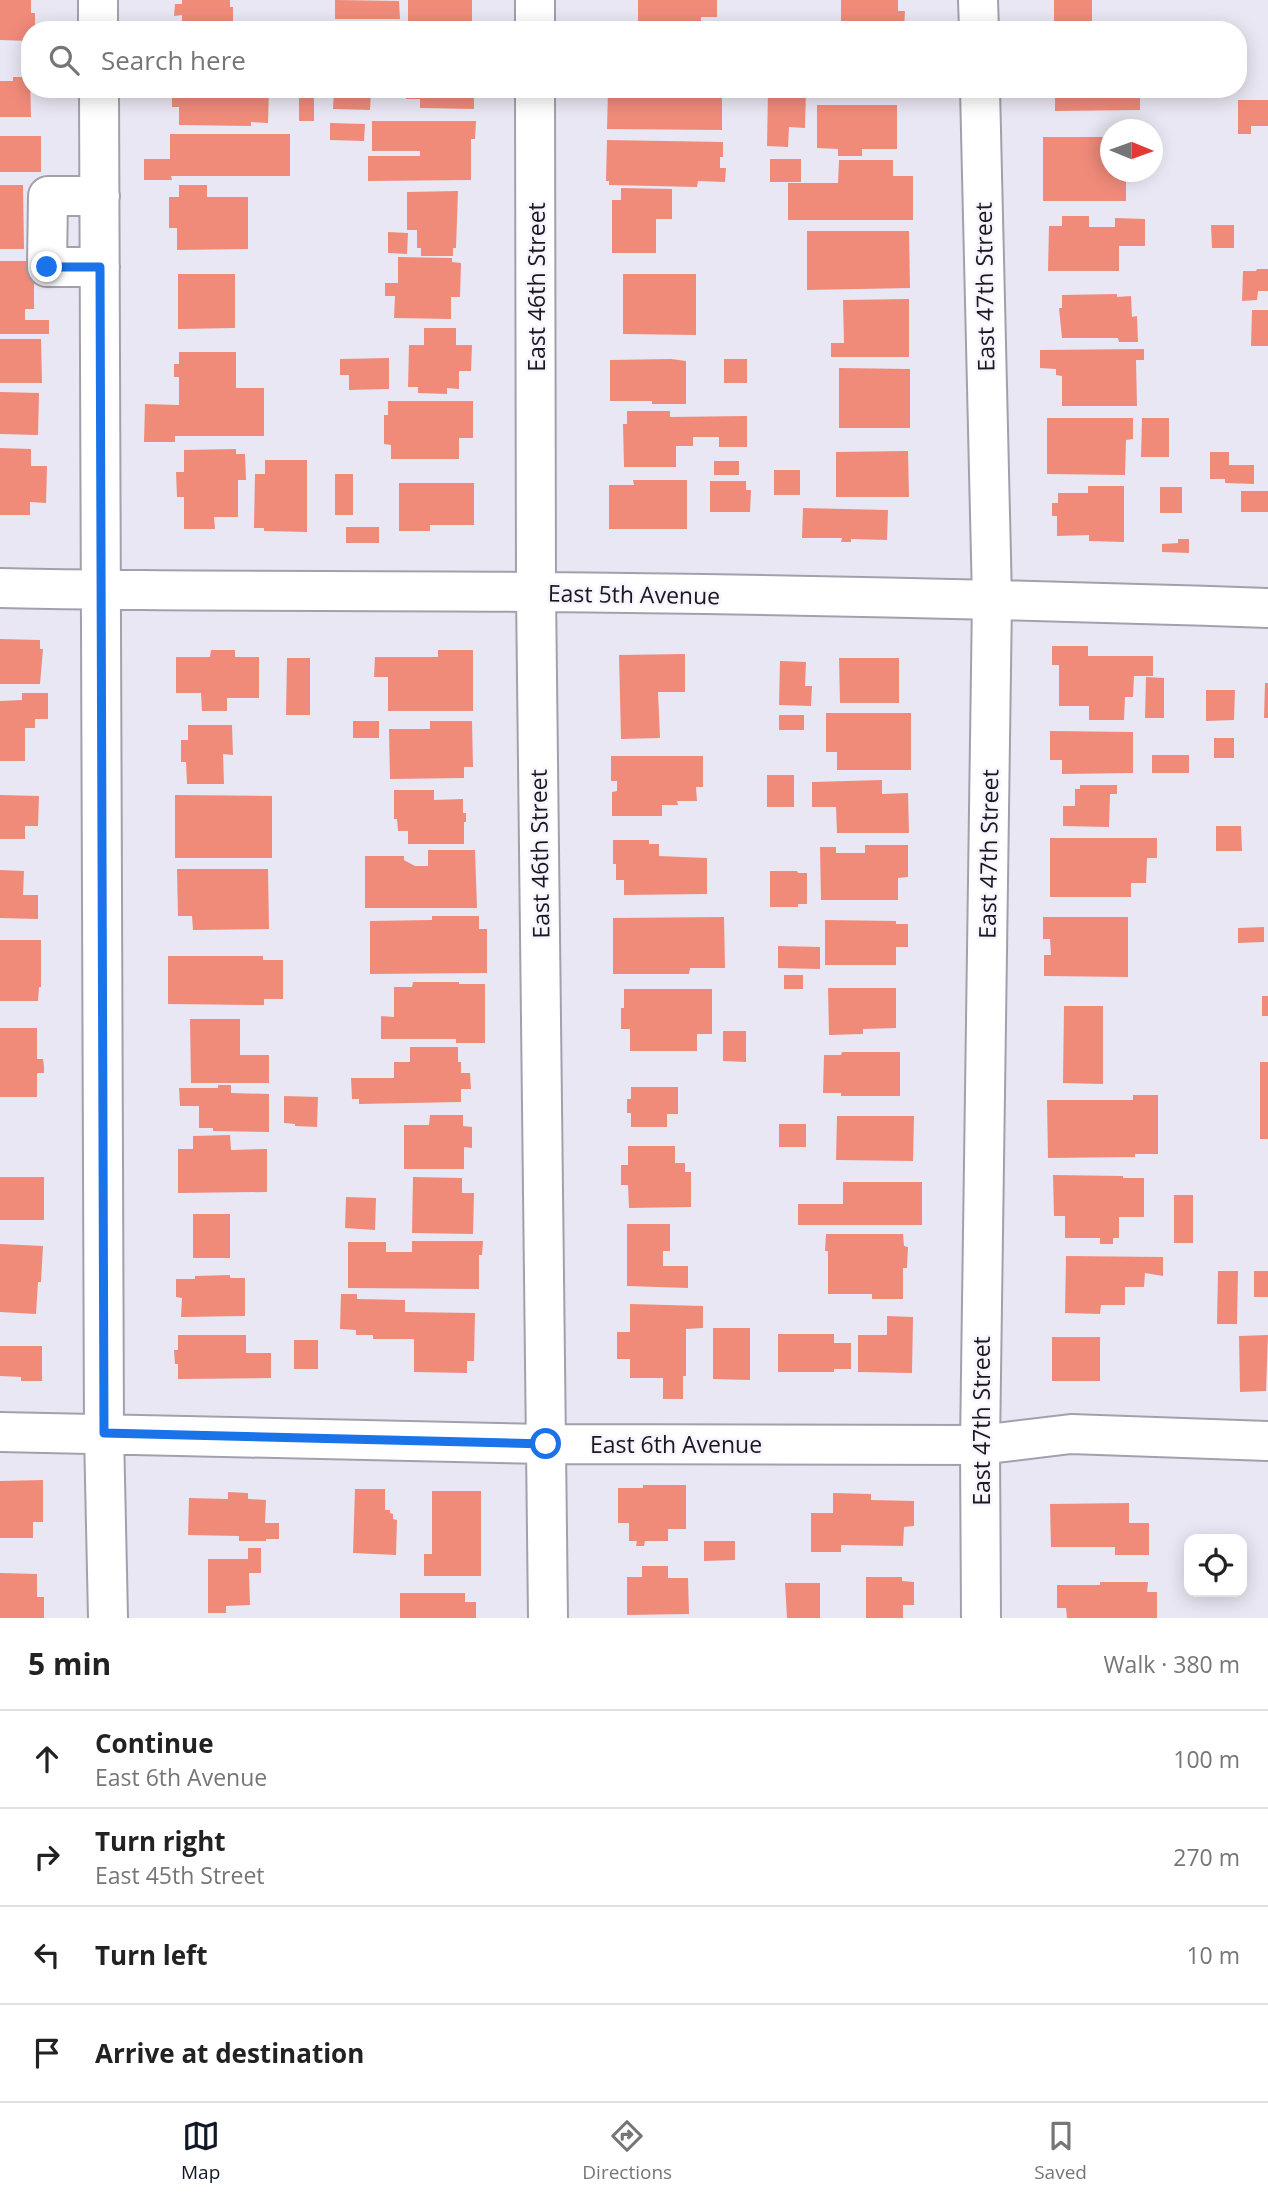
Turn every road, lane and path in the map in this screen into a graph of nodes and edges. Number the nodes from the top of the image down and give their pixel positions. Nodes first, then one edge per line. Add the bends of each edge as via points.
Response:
1 (98, 0) edge
2 (535, 0) edge
3 (978, 0) edge
4 (98, 21) edge
5 (535, 21) edge
6 (979, 21) edge
7 (99, 98) edge
8 (535, 98) edge
9 (980, 98) edge
10 (100, 196) junction
11 (100, 267) junction
12 (0, 588) edge
13 (102, 590) junction
14 (537, 592) junction
15 (992, 600) junction
16 (1268, 608) edge
17 (0, 1432) edge
18 (104, 1433) junction
19 (1268, 1441) edge
20 (546, 1444) junction
21 (980, 1445) junction
22 (108, 1618) edge
23 (548, 1618) edge
24 (981, 1618) edge

1 - 4 street
2 - 5 street
3 - 6 street
7 - 10 street
8 - 14 street, East 46th Street
9 - 15 street, East 47th Street
10 - 11 street
10 - 11 street via 48,195 47,267
11 - 13 street
12 - 13 street, East 5th Avenue
13 - 14 street, East 5th Avenue
13 - 18 street
14 - 15 street, East 5th Avenue
14 - 20 street, East 46th Street
15 - 16 street, East 5th Avenue
15 - 21 street, East 47th Street
17 - 18 street, East 6th Avenue
18 - 20 street, East 6th Avenue
18 - 22 street
19 - 21 street, East 6th Avenue via 1071,1434
20 - 21 street, East 6th Avenue
20 - 23 street, East 46th Street
21 - 24 street, East 47th Street

